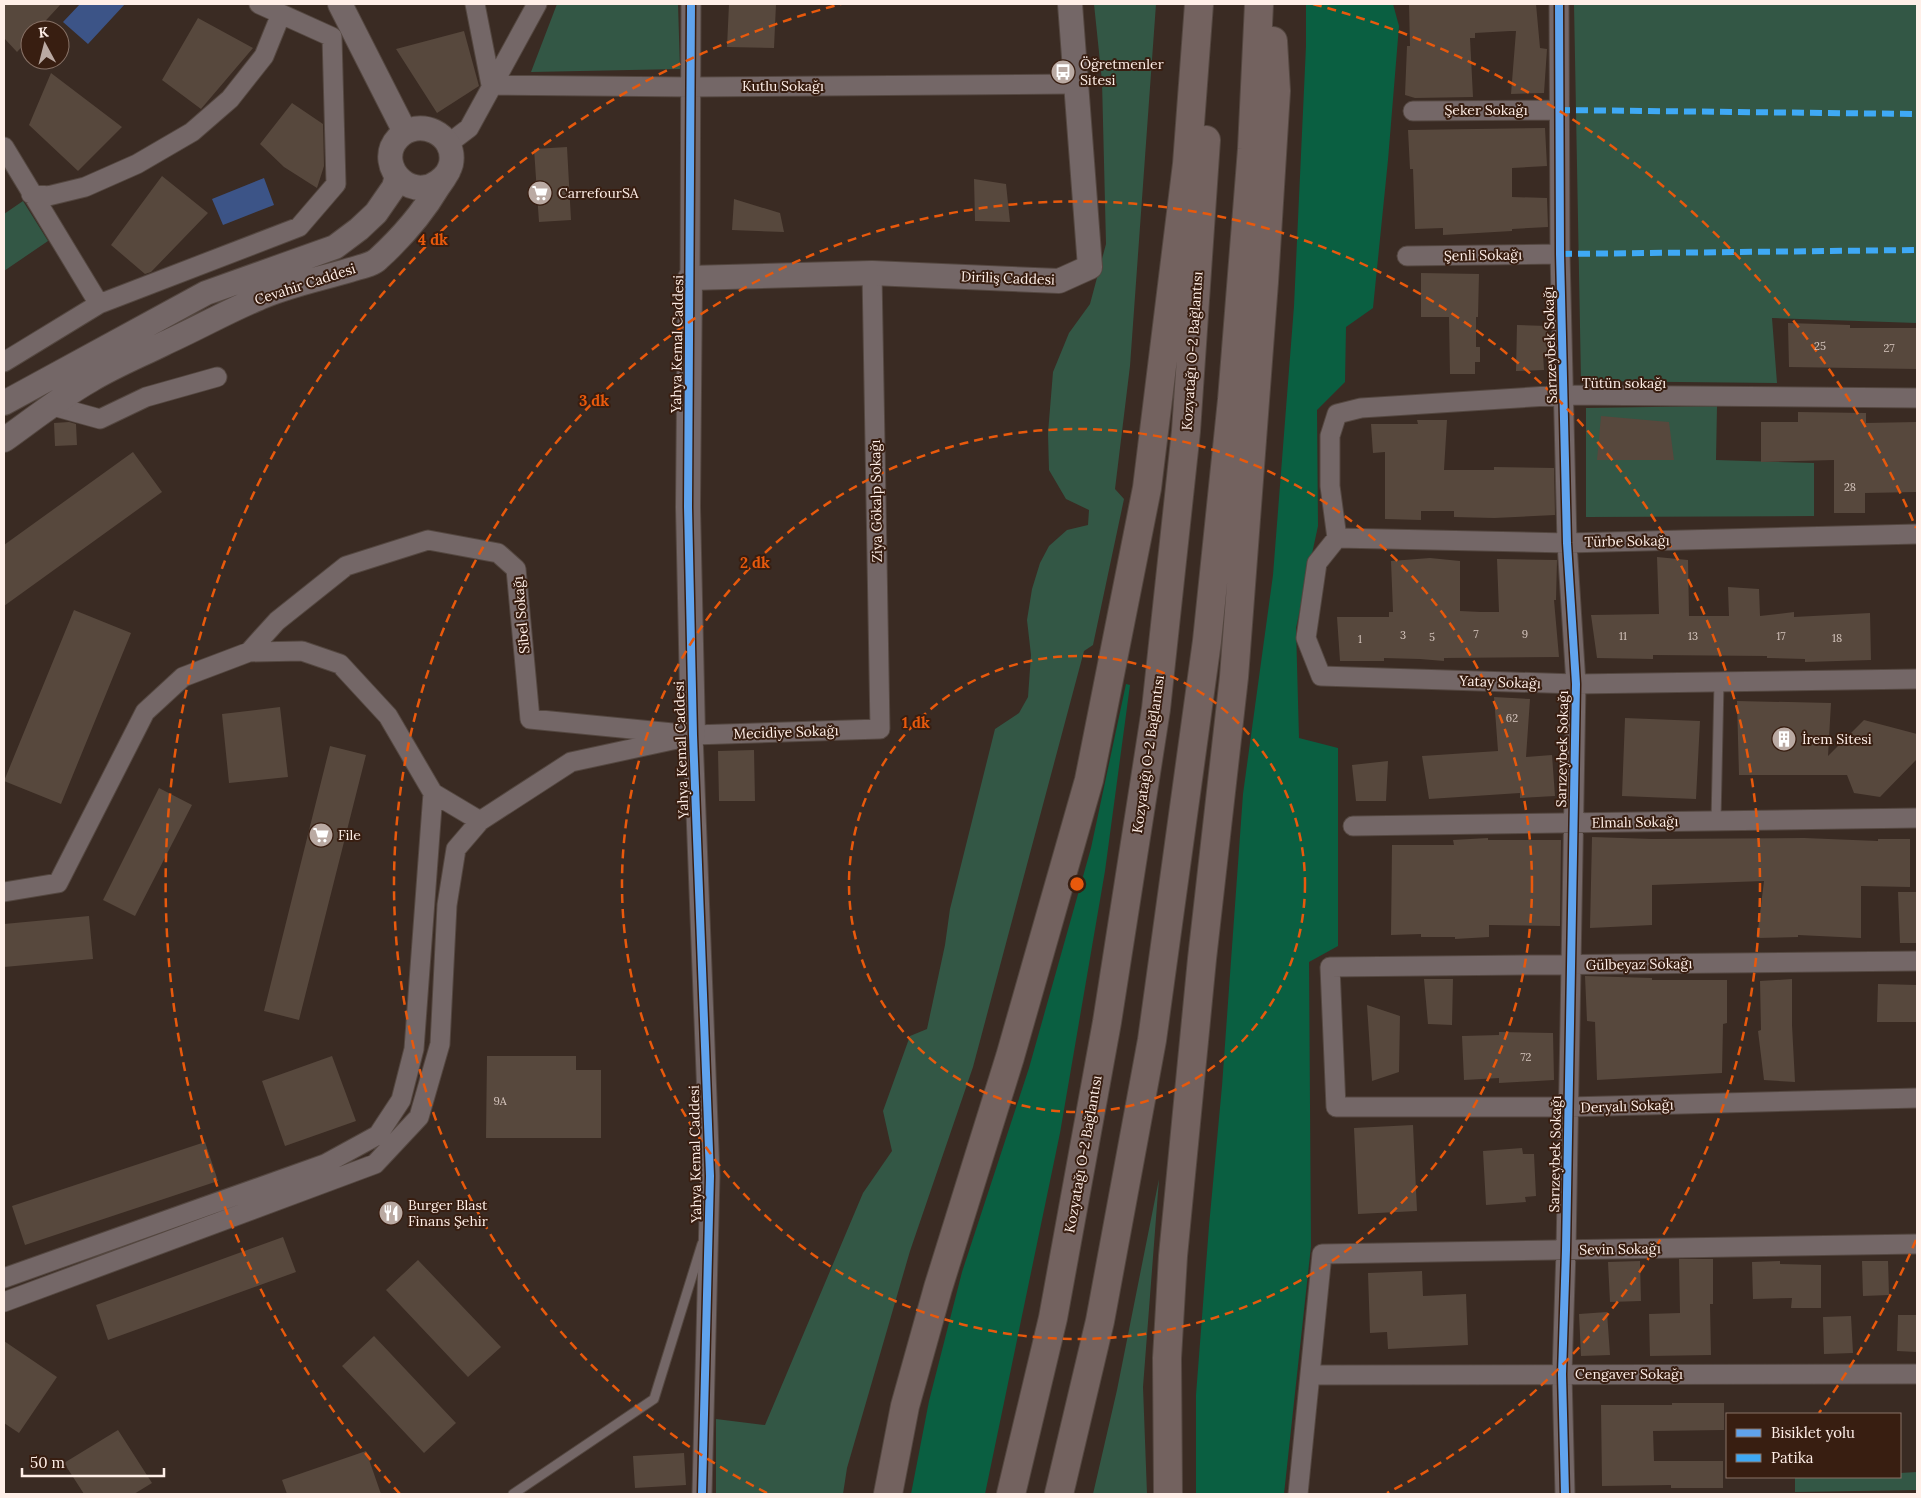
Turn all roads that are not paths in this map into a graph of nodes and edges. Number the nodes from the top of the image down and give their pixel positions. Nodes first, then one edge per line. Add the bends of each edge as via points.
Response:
1 (259, 4) edge
2 (340, 4) edge
3 (475, 4) edge
4 (537, 4) edge
5 (691, 4) edge
6 (1070, 4) edge
7 (1199, 4) edge
8 (1206, 4) edge
9 (1259, 4) edge
10 (1270, 4) edge
11 (1559, 4) edge
12 (281, 14) junction
13 (1075, 84) junction
14 (491, 85) junction
15 (691, 87) junction
16 (1558, 110) junction
17 (1413, 111) dead end
18 (405, 132) junction
19 (448, 144) junction
20 (4, 147) edge
21 (448, 172) junction
22 (397, 176) junction
23 (31, 194) junction
24 (1560, 254) junction
25 (1407, 256) dead end
26 (872, 273) junction
27 (690, 278) junction
28 (99, 304) junction
29 (4, 362) edge
30 (217, 377) dead end
31 (1564, 395) junction
32 (1917, 398) edge
33 (4, 403) edge
34 (53, 406) junction
35 (4, 440) edge
36 (1917, 534) edge
37 (1337, 538) junction
38 (1567, 543) junction
39 (249, 652) junction
40 (1917, 679) edge
41 (1719, 682) junction
42 (1576, 684) junction
43 (880, 729) joint
44 (693, 735) junction
45 (432, 793) junction
46 (1917, 818) edge
47 (480, 821) junction
48 (1716, 821) junction
49 (1572, 823) junction
50 (1354, 826) dead end
51 (4, 892) edge
52 (1917, 961) edge
53 (1570, 964) junction
54 (1917, 1098) edge
55 (1569, 1107) junction
56 (1336, 1108) joint
57 (709, 1222) junction
58 (1917, 1244) edge
59 (1566, 1250) junction
60 (4, 1278) edge
61 (4, 1302) edge
62 (1562, 1374) junction
63 (1917, 1374) edge
64 (1311, 1375) junction
65 (513, 1494) edge
66 (702, 1494) edge
67 (888, 1494) edge
68 (1011, 1494) edge
69 (1059, 1494) edge
70 (1168, 1494) edge
71 (1298, 1494) edge
72 (1565, 1494) edge

1 - 12 street
2 - 18 street
3 - 14 street
4 - 14 street
5 - 15 street, Yahya Kemal Caddesi
6 - 13 street, Diriliş Caddesi
7 - 67 highway via 1186,164 1147,488 1089,780 1010,1057 938,1288 905,1406
8 - 68 highway, Kozyatağı O-2 Bağlantısı via 1206,149 1186,431 1156,710 1107,1022 1053,1318
9 - 69 highway via 1252,150 1207,641 1152,1040 1100,1320
10 - 70 highway via 1276,91 1264,282 1234,677 1173,1256 1168,1358
11 - 16 street, Sarızeybek Sokağı
12 - 23 street via 264,56 230,99 192,132 137,164 85,187 48,196
12 - 28 street via 332,37 336,184 299,227
13 - 15 street, Kutlu Sokağı
13 - 26 street, Diriliş Caddesi via 1090,266 1059,281
14 - 15 street, Kutlu Sokağı
14 - 19 street via 469,128
15 - 27 street, Yahya Kemal Caddesi
16 - 17 street, Şeker Sokağı
16 - 24 street, Sarızeybek Sokağı
18 - 19 street via 414,128 429,129 442,136
18 - 22 street via 397,139 390,158
19 - 21 street, Cevahir Caddesi via 451,163
20 - 23 street
21 - 22 street via 442,180 423,188 404,183
21 - 34 street, Cevahir Caddesi via 422,213 376,262 258,298 90,380
22 - 33 street, Cevahir Caddesi via 394,187 376,213 360,230 335,247 206,292
23 - 28 street
24 - 25 street, Şenli Sokağı
24 - 31 street, Sarızeybek Sokağı
26 - 27 street, Diriliş Caddesi
26 - 43 street, Ziya Gökalp Sokağı
27 - 44 street, Yahya Kemal Caddesi via 688,507
28 - 29 street
30 - 34 street via 146,397 100,419
31 - 32 street, Tütün sokağı
31 - 37 street, Tütün sokağı via 1360,408 1337,414 1330,436 1330,486
31 - 38 street, Sarızeybek Sokağı
34 - 35 street, Cevahir Caddesi
36 - 38 street, Türbe Sokağı
37 - 38 street, Türbe Sokağı
37 - 42 street, Yatay Sokağı via 1317,563 1306,638 1321,676
38 - 42 street, Sarızeybek Sokağı
39 - 44 street, Sibel Sokağı via 277,621 346,566 428,540 498,553 516,570 530,719
39 - 45 street via 302,651 340,664 388,716
39 - 51 street via 183,677 145,712 58,884
40 - 41 street, Yatay Sokağı
41 - 42 street, Yatay Sokağı
41 - 48 lane
42 - 49 street, Sarızeybek Sokağı
43 - 44 street, Mecidiye Sokağı
44 - 47 street via 571,762
44 - 57 street, Yahya Kemal Caddesi via 710,1176
45 - 47 street
45 - 60 street via 414,1049 401,1100 378,1135 325,1164
46 - 48 street, Elmalı Sokağı
47 - 61 street via 456,849 447,905 440,1044 420,1117 376,1164
48 - 49 street, Elmalı Sokağı
49 - 50 street, Elmalı Sokağı
49 - 53 street, Sarızeybek Sokağı
52 - 53 street, Gülbeyaz Sokağı
53 - 55 street, Sarızeybek Sokağı
53 - 56 street, Gülbeyaz Sokağı via 1330,967
54 - 55 street, Deryalı Sokağı
55 - 56 street, Deryalı Sokağı
55 - 59 street, Sarızeybek Sokağı
57 - 65 lane via 654,1398
57 - 66 street, Yahya Kemal Caddesi
58 - 59 street, Sevin Sokağı
59 - 62 street, Sarızeybek Sokağı
59 - 64 street, Sevin Sokağı via 1322,1254
62 - 63 street, Cengaver Sokağı
62 - 64 street, Cengaver Sokağı
62 - 72 street, Sarızeybek Sokağı
64 - 71 street

